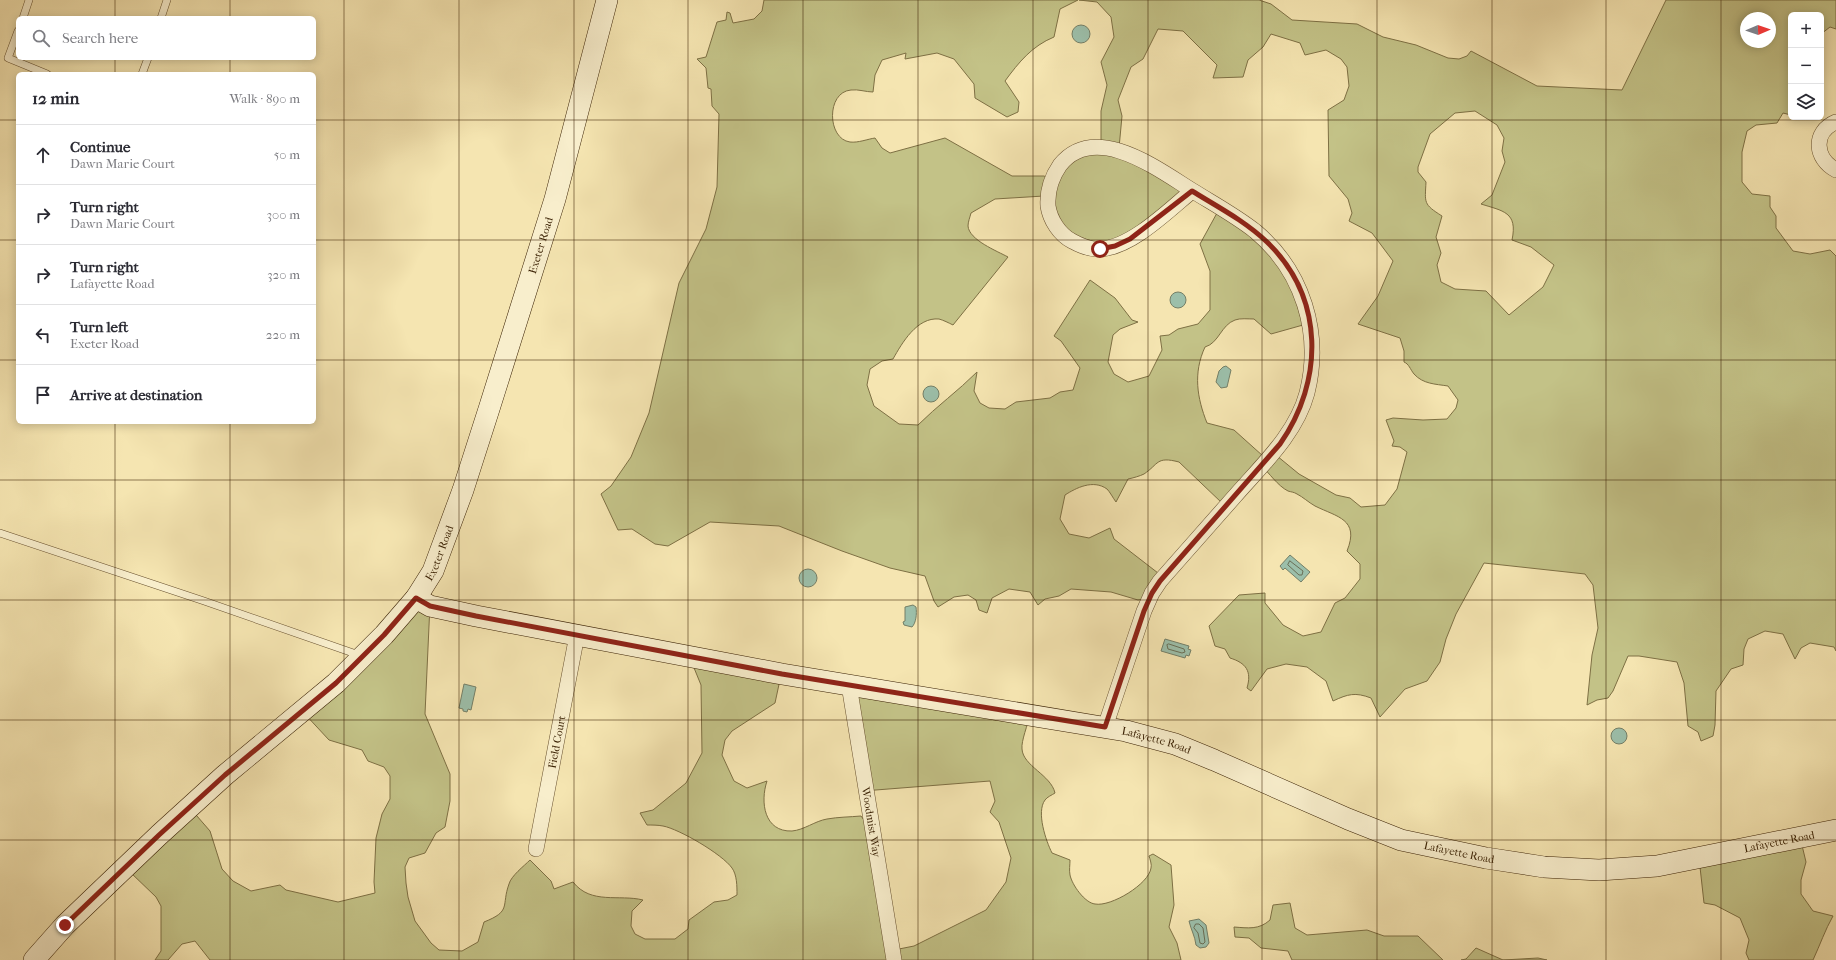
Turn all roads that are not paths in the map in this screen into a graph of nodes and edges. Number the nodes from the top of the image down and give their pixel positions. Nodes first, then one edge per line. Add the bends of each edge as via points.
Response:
1 (29, 0) edge
2 (167, 0) edge
3 (608, 0) edge
4 (24, 16) edge
5 (162, 16) edge
6 (16, 36) edge
7 (147, 60) edge
8 (42, 72) edge
9 (143, 72) edge
10 (1836, 122) edge
11 (1836, 170) edge
12 (1192, 191) junction
13 (0, 533) edge
14 (416, 598) junction
15 (577, 635) junction
16 (362, 656) junction
17 (849, 685) junction
18 (1105, 727) junction
19 (1836, 830) edge
20 (536, 849) dead end
21 (34, 960) edge
22 (894, 960) edge

1 - 4 lane
2 - 5 lane
3 - 14 street, Exeter Road via 555,199 490,409 433,571
6 - 8 lane via 8,58
7 - 9 lane
10 - 11 street via 1825,129 1819,144 1823,160
12 - 12 street via 1150,164 1129,154 1097,147 1079,151 1064,160 1054,174 1048,191 1048,209 1055,225 1067,238 1082,247 1100,249 1130,239
12 - 18 street via 1254,230 1291,271 1310,322 1310,377 1299,413 1280,444 1152,593
13 - 16 lane
14 - 15 street, Lafayette Road via 430,606
14 - 16 street, Exeter Road
15 - 17 street, Lafayette Road
15 - 20 street, Field Court
16 - 21 street, Exeter Road via 336,683 225,775 159,835 65,925
17 - 18 street, Lafayette Road
17 - 22 street, Woodmist Way
18 - 19 street, Lafayette Road via 1175,744 1401,840 1544,867 1599,870 1656,866

